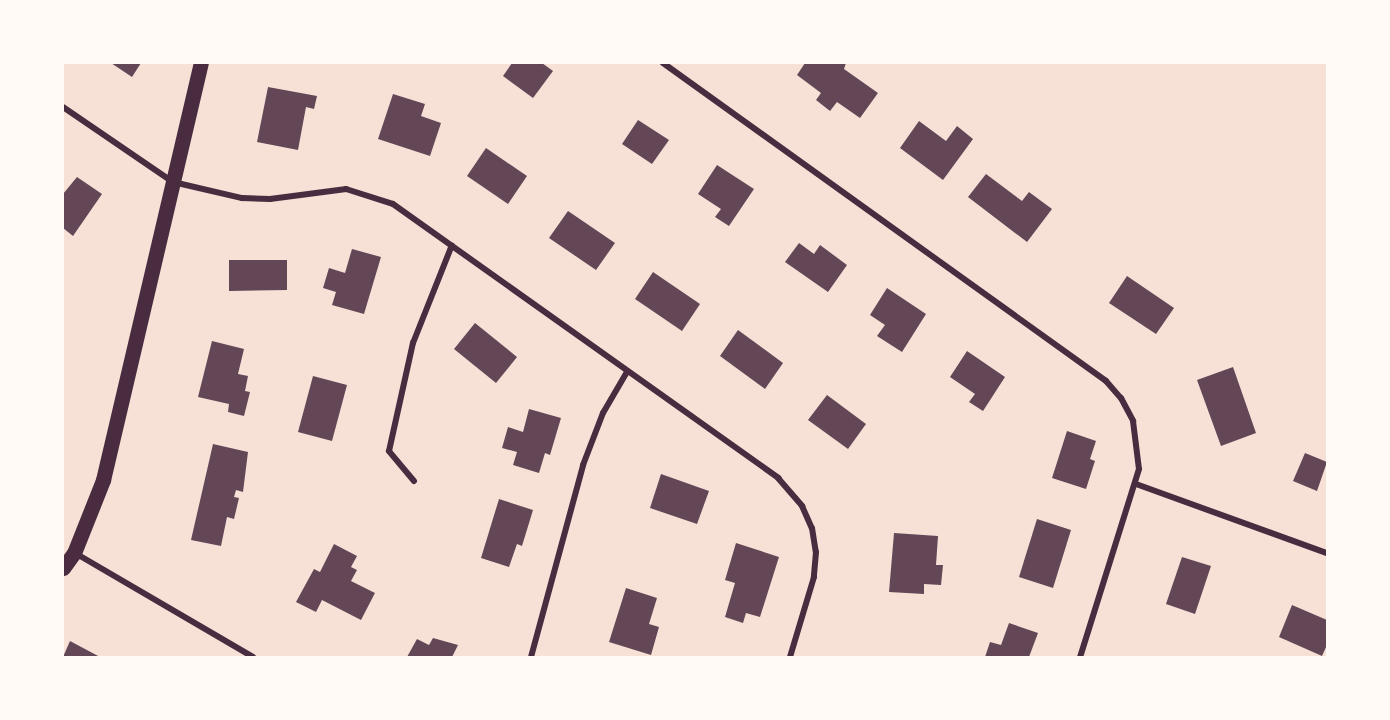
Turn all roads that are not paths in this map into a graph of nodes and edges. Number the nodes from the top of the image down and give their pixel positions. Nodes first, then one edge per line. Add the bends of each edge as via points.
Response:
1 (201, 63) edge
2 (663, 63) edge
3 (63, 107) edge
4 (173, 182) junction
5 (452, 245) junction
6 (627, 372) junction
7 (414, 481) dead end
8 (1136, 484) junction
9 (74, 553) junction
10 (1327, 553) edge
11 (63, 568) edge
12 (254, 657) edge
13 (531, 657) edge
14 (790, 657) edge
15 (1080, 657) edge

1 - 4 main road
2 - 8 street via 1106,381 1133,421 1138,444
3 - 4 street
4 - 5 street via 242,198 270,199 319,190 369,194 393,204
4 - 9 main road via 103,480
5 - 6 street
5 - 7 street via 413,343 389,451
6 - 13 street via 603,413 584,465
6 - 14 street via 778,478 802,506 815,544 814,577
8 - 10 street
8 - 15 street
9 - 11 main road
9 - 12 street

